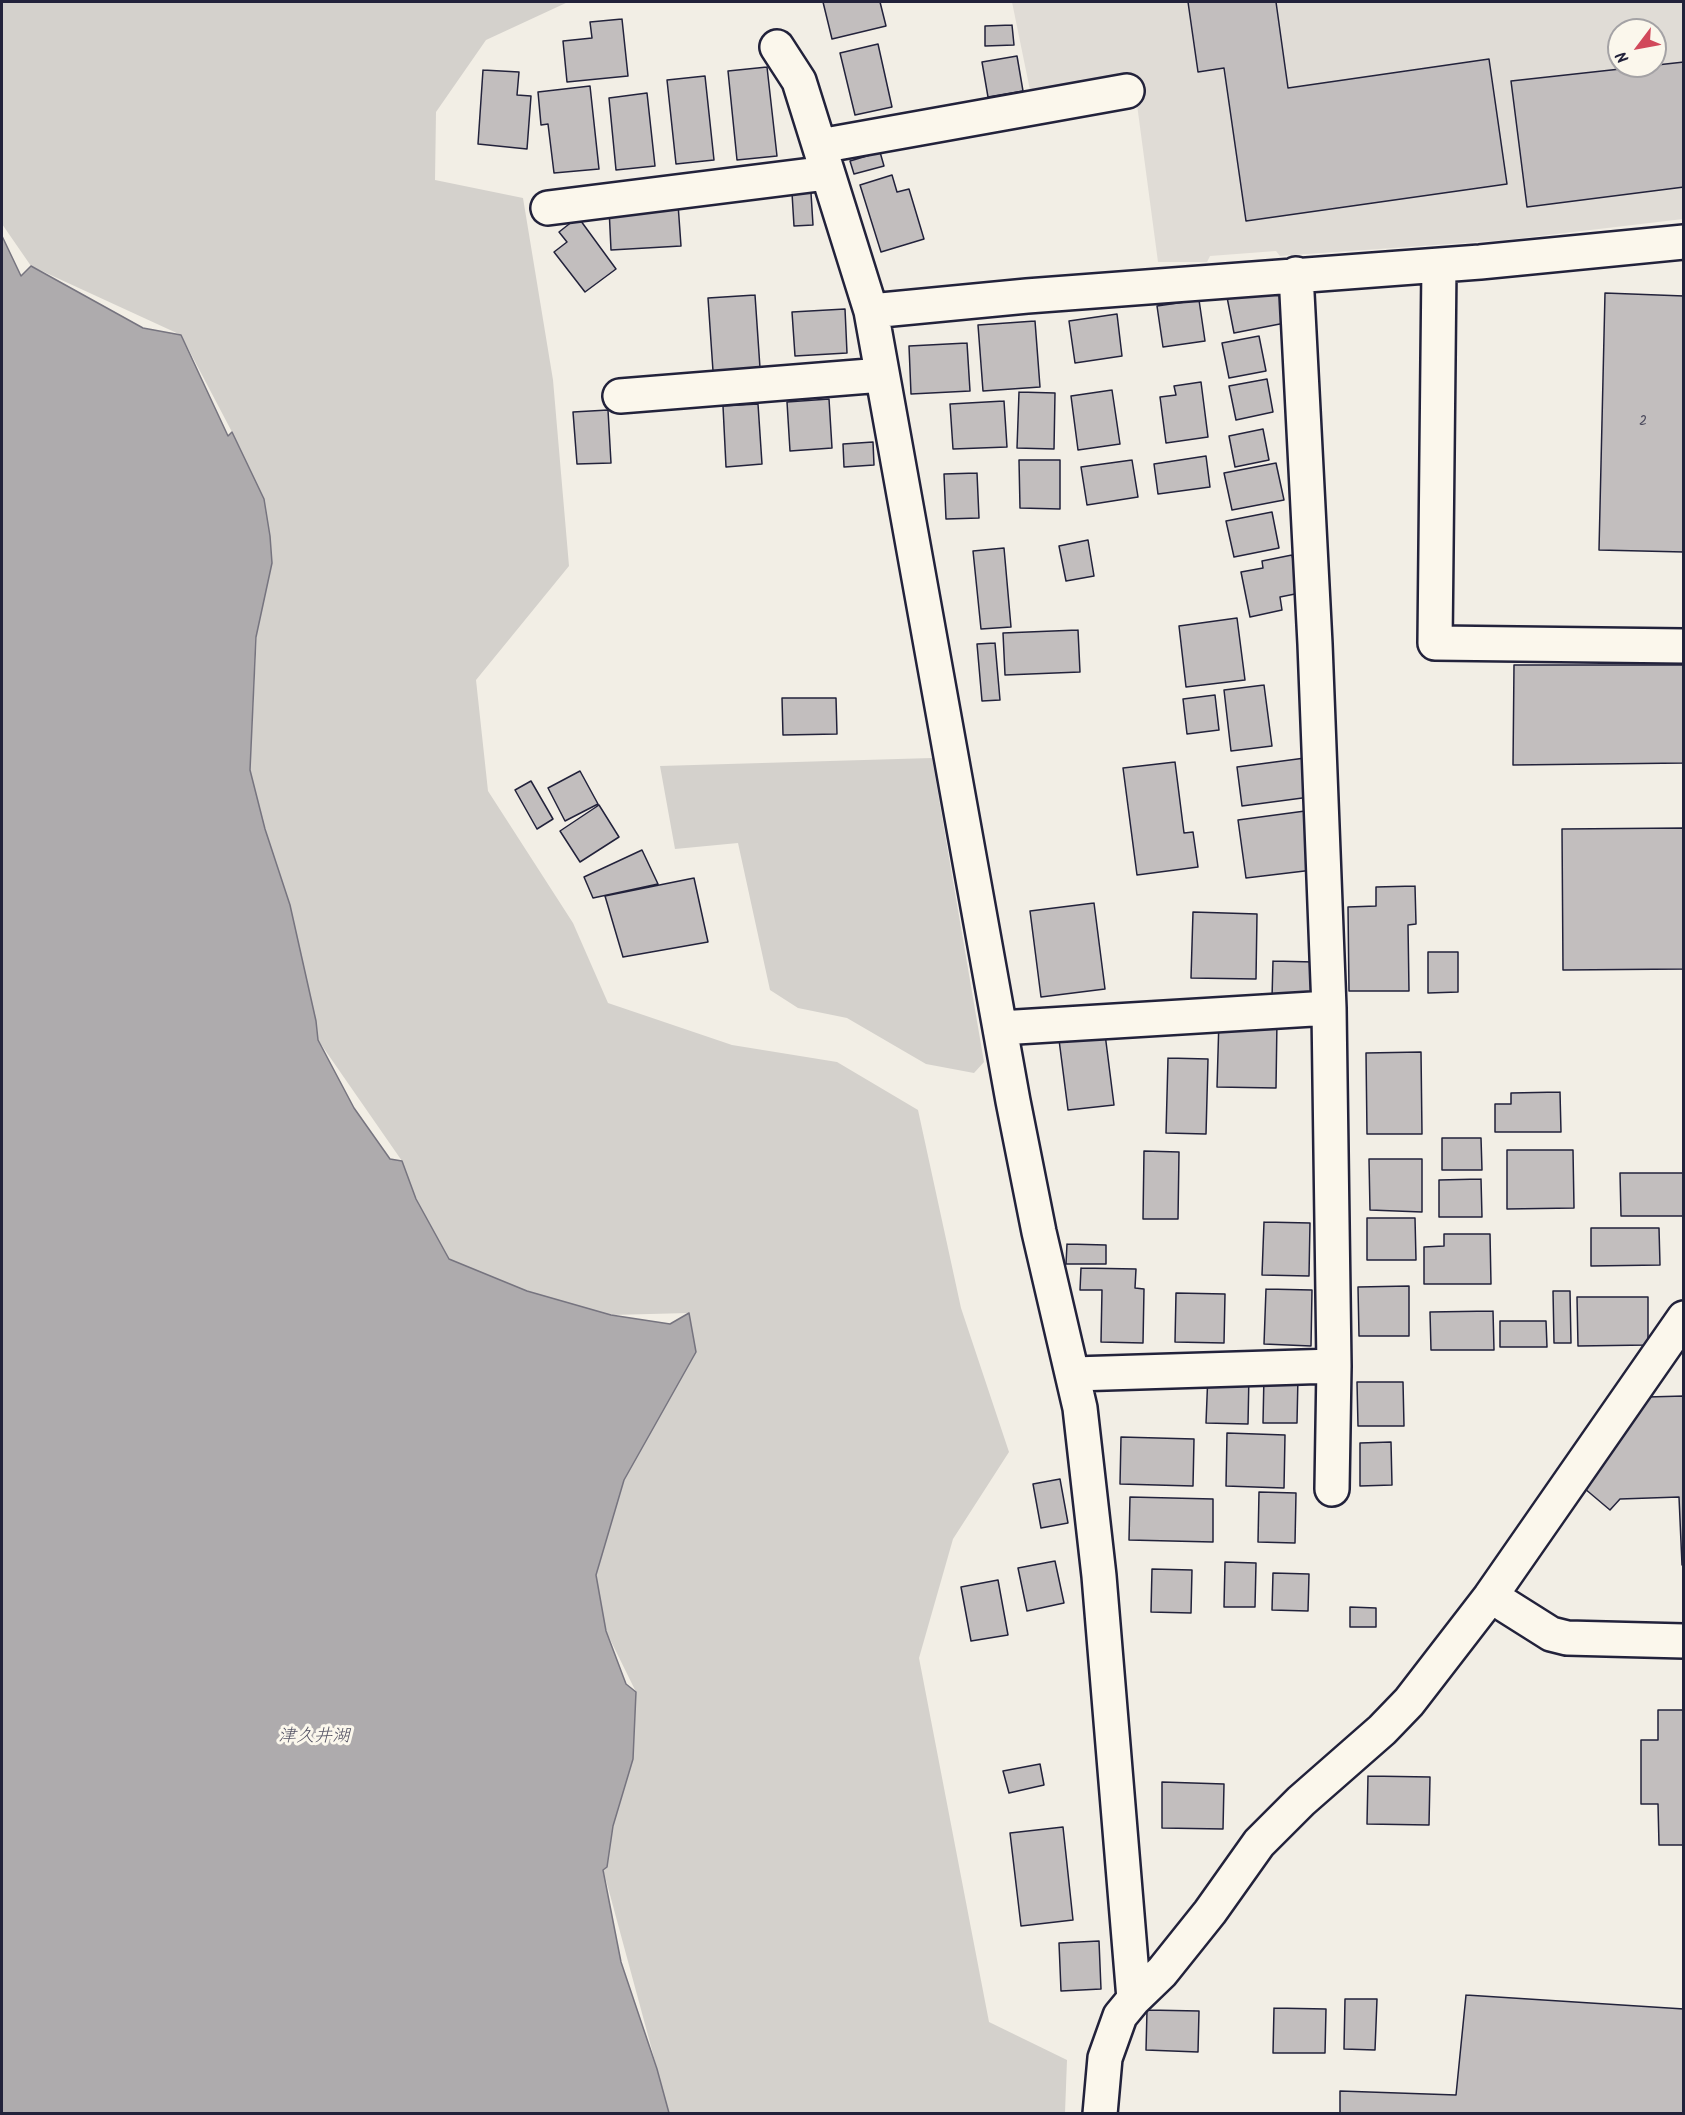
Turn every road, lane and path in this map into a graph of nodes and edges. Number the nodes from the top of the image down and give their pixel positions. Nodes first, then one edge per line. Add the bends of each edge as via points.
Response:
1 (777, 47) dead end
2 (1127, 91) dead end
3 (823, 160) junction
4 (548, 208) dead end
5 (1683, 242) edge
6 (1439, 265) junction
7 (1296, 274) junction
8 (871, 311) junction
9 (882, 375) junction
10 (620, 396) dead end
11 (1683, 646) edge
12 (1329, 1008) junction
13 (1000, 1028) junction
14 (1683, 1318) edge
15 (1334, 1366) junction
16 (1074, 1374) junction
17 (1332, 1489) dead end
18 (1504, 1605) dead end
19 (1683, 1641) edge
20 (1134, 1999) junction
21 (1101, 2114) edge

1 - 3 street via 799,81
2 - 3 street
3 - 4 street
3 - 8 street
5 - 6 street
6 - 7 street
6 - 11 street via 1436,643
7 - 8 street
7 - 12 street
8 - 9 street
9 - 10 street
9 - 13 street
12 - 13 street
12 - 15 street
13 - 16 street via 1039,1232
14 - 20 street via 1490,1597 1409,1702 1259,1843 1162,1972
15 - 16 street
15 - 17 street
16 - 20 street via 1100,1576
18 - 19 street via 1551,1634 1567,1638
20 - 21 street via 1120,2016 1105,2058

